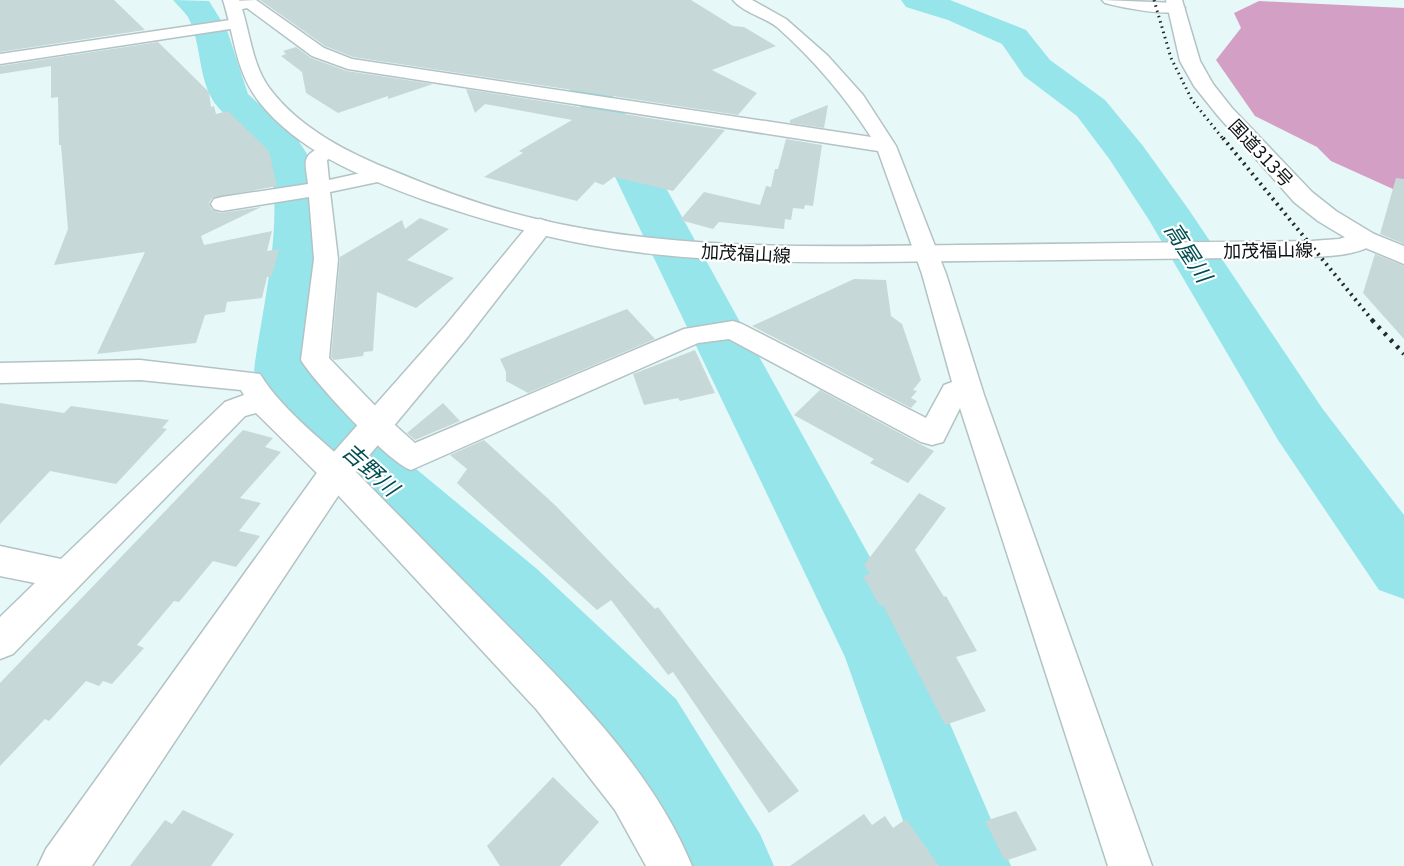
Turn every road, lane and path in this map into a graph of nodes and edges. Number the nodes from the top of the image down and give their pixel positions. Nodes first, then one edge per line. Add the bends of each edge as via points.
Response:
1 (741, 0) edge
2 (1110, 0) edge
3 (1175, 4) edge
4 (233, 19) edge
5 (279, 26) junction
6 (0, 59) edge
7 (886, 146) junction
8 (332, 150) junction
9 (379, 175) junction
10 (313, 190) junction
11 (222, 204) dead end
12 (540, 227) junction
13 (1365, 239) junction
14 (926, 254) junction
15 (1404, 256) edge
16 (0, 373) edge
17 (970, 395) junction
18 (261, 400) junction
19 (375, 425) junction
20 (336, 472) junction
21 (0, 561) edge
22 (66, 575) junction
23 (0, 642) edge
24 (63, 866) edge
25 (670, 866) edge
26 (1130, 866) edge

1 - 7 street via 780,22 822,60 856,99
2 - 3 street via 1135,5
3 - 13 main road, 国道313号 via 1190,61 1204,86 1303,197
4 - 5 street
4 - 5 street via 250,3
4 - 6 street via 198,29
4 - 8 main road, 加茂福山線 via 246,61 261,90 290,120
5 - 7 street via 318,52 348,64
7 - 14 street
8 - 9 main road, 加茂福山線
8 - 10 street via 316,158
9 - 10 street
9 - 12 main road, 加茂福山線
10 - 11 street
10 - 19 street via 326,259 315,360
12 - 14 main road, 加茂福山線 via 697,250 784,255
12 - 19 main road
13 - 14 main road, 加茂福山線 via 1342,247 1298,249
13 - 15 main road, 国道313号
14 - 17 street
16 - 18 street via 140,370 250,381
17 - 19 street via 954,392 932,434 733,330 693,335 411,458
17 - 26 street
18 - 20 street
18 - 22 street via 235,409
19 - 20 main road
20 - 24 main road
20 - 25 street via 551,697 630,795
21 - 22 street
22 - 23 street

